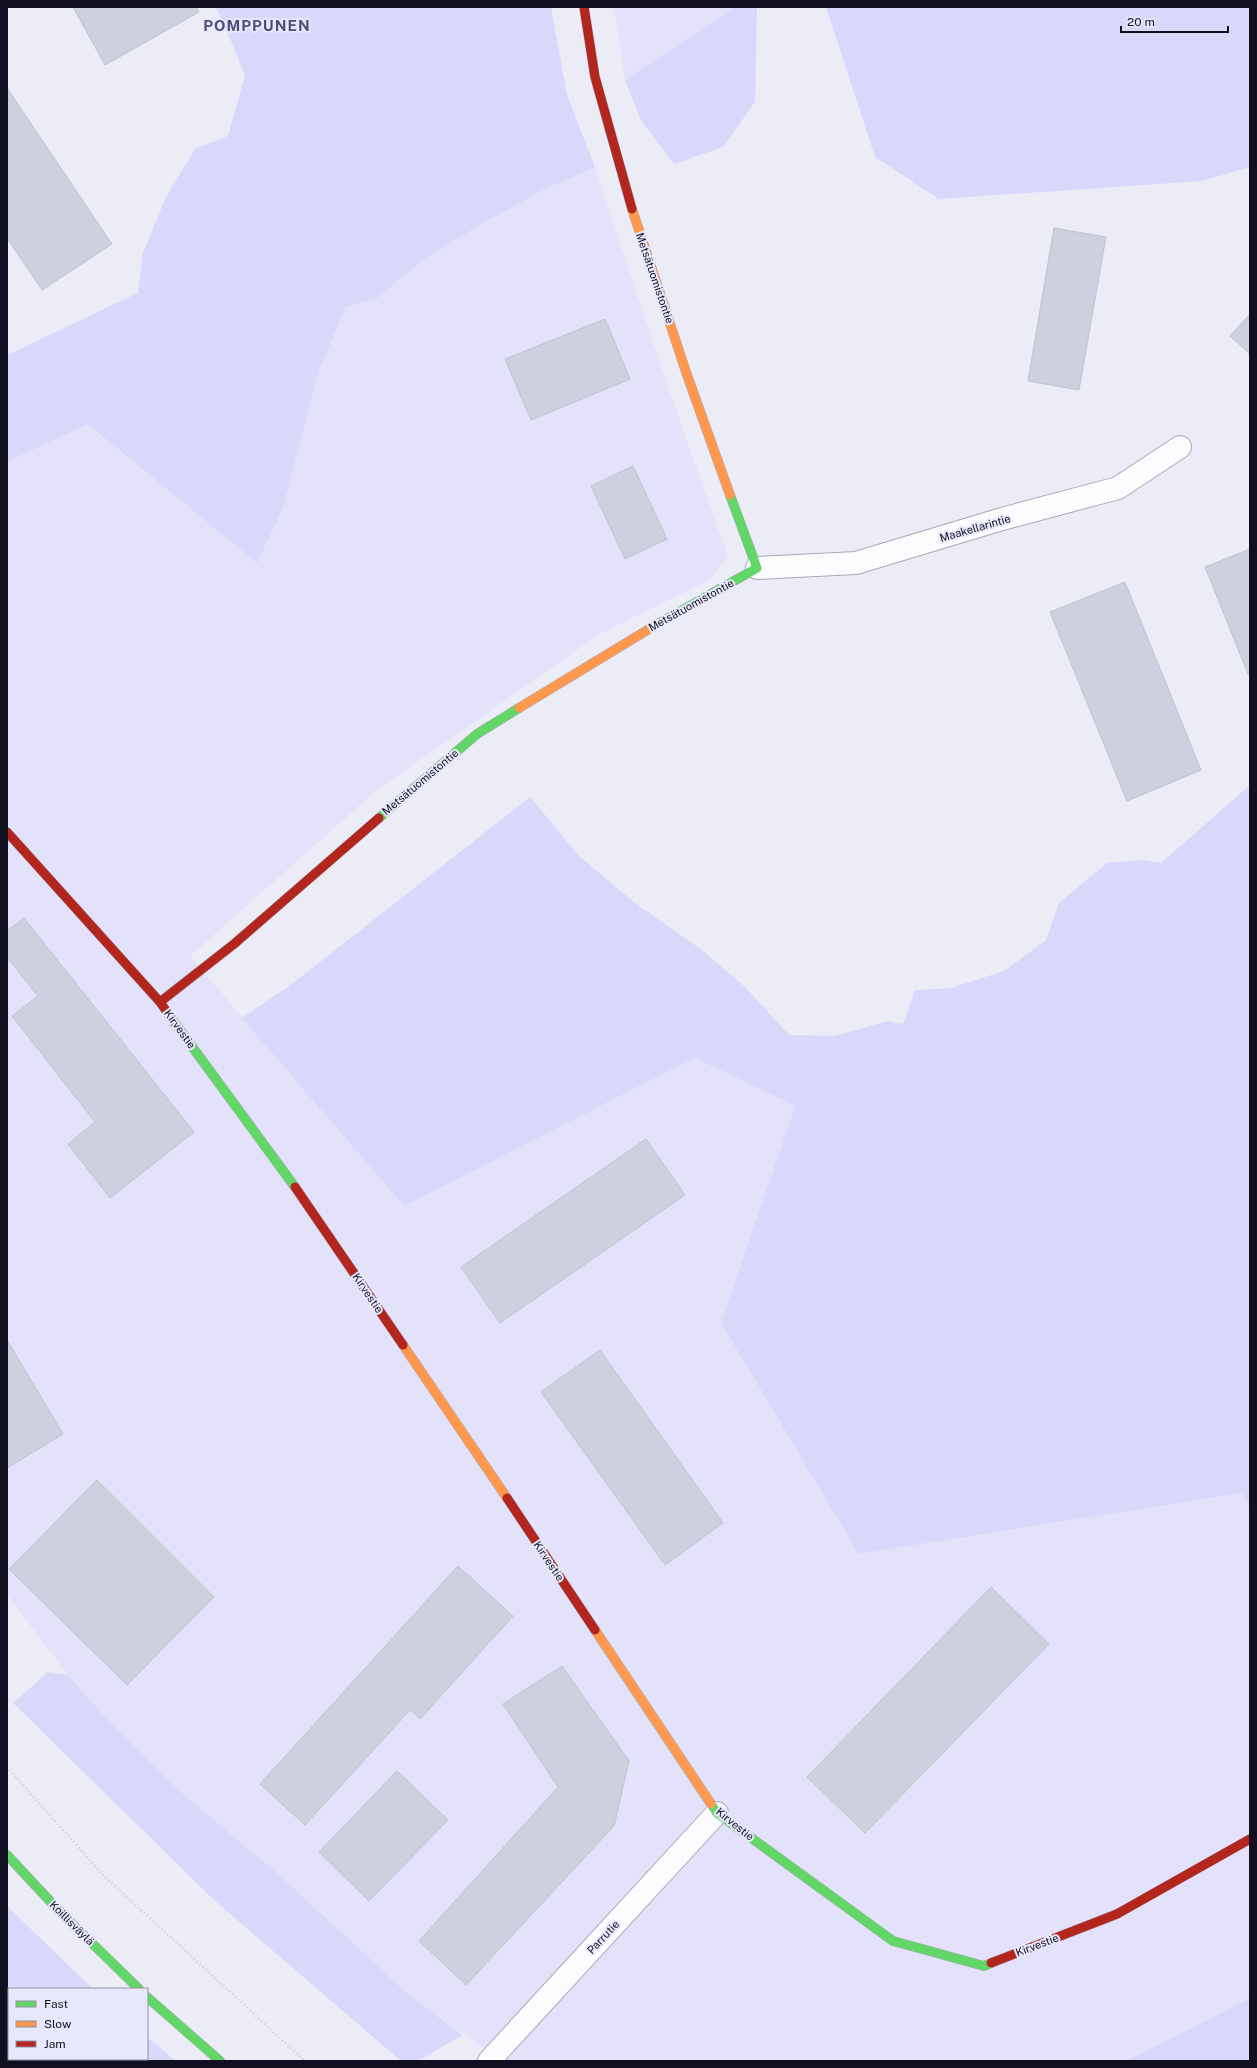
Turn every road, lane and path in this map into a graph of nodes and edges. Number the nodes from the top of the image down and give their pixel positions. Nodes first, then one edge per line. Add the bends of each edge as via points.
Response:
1 (584, 7) edge
2 (1180, 447) dead end
3 (757, 568) junction
4 (7, 832) edge
5 (160, 1002) junction
6 (7, 1767) edge
7 (717, 1813) junction
8 (1250, 1839) edge
9 (7, 1855) edge
10 (138, 1988) edge
11 (148, 1998) edge
12 (220, 2061) edge
13 (305, 2061) edge
14 (489, 2061) edge

1 - 3 street, Metsätuomistontie via 595,77 633,213 687,375
2 - 3 street, Maakellarintie via 1118,488 1002,519 856,563
3 - 5 street, Metsätuomistontie via 620,644 478,734 234,944
4 - 5 street, Kirvestie
5 - 7 street, Kirvestie via 299,1192 523,1521
6 - 13 path via 104,1876
7 - 8 street, Kirvestie via 894,1941 984,1966 1117,1914
7 - 14 street, Parrutie
9 - 10 street, Koillisväylä via 62,1914
11 - 12 street

